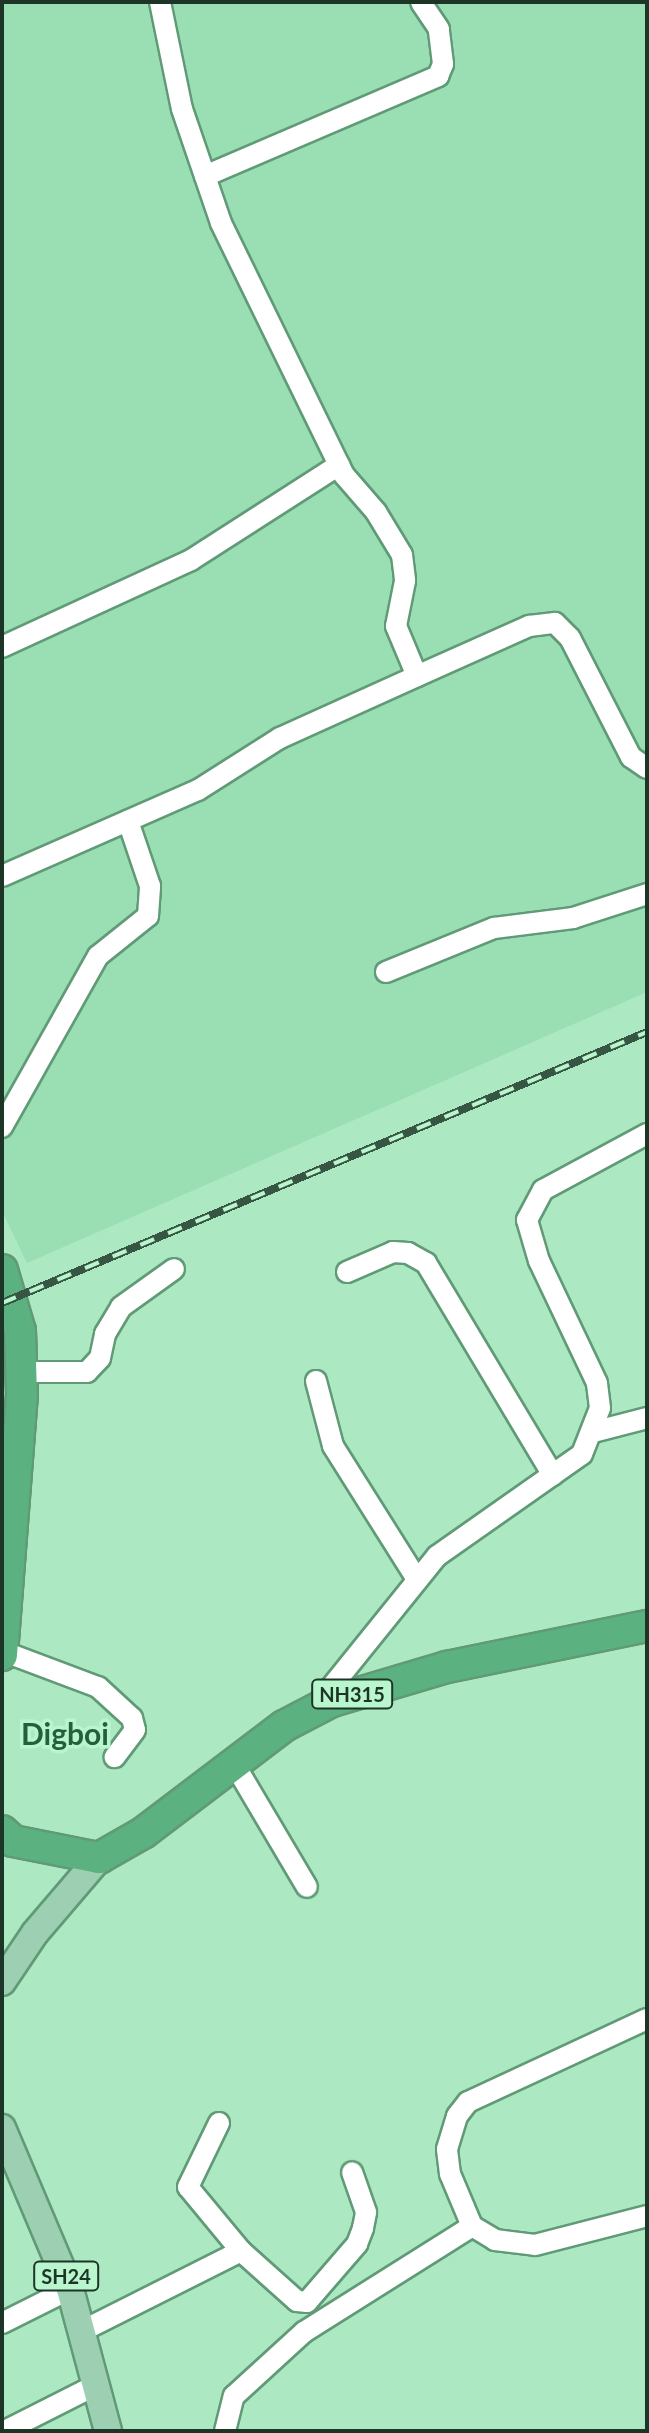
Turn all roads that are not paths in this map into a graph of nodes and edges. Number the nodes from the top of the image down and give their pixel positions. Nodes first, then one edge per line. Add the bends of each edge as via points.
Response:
1 (160, 2) edge
2 (421, 2) edge
3 (205, 176) junction
4 (339, 465) junction
5 (2, 647) edge
6 (417, 676) junction
7 (647, 768) edge
8 (128, 821) junction
9 (2, 876) edge
10 (647, 894) edge
11 (386, 972) dead end
12 (2, 1127) edge
13 (647, 1134) edge
14 (174, 1269) dead end
15 (2, 1270) edge
16 (347, 1272) dead end
17 (316, 1381) dead end
18 (15, 1389) edge
19 (647, 1418) edge
20 (593, 1432) junction
21 (553, 1475) junction
22 (416, 1578) junction
23 (647, 1626) edge
24 (2, 1653) edge
25 (311, 1712) junction
26 (115, 1757) dead end
27 (233, 1762) junction
28 (2, 1831) edge
29 (99, 1858) junction
30 (307, 1887) dead end
31 (2, 1982) edge
32 (647, 2019) edge
33 (219, 2123) dead end
34 (2, 2128) edge
35 (352, 2172) dead end
36 (647, 2216) edge
37 (472, 2226) junction
38 (241, 2251) junction
39 (70, 2289) junction
40 (2, 2323) edge
41 (82, 2331) junction
42 (96, 2385) junction
43 (5, 2431) edge
44 (108, 2431) edge
45 (225, 2431) edge

1 - 3 street via 182,109
2 - 3 street via 439,29 443,64 438,76
3 - 4 street via 221,223
4 - 5 street via 191,560
4 - 6 street via 402,555 405,581 396,626
6 - 7 street via 529,626 555,623 570,638 631,757
6 - 8 street via 280,738 198,790
8 - 9 street
8 - 12 street via 150,886 148,916 98,956
10 - 11 street via 573,918 494,928
13 - 20 street via 543,1190 527,1220 539,1261 597,1383 600,1408
14 - 18 street via 121,1307 105,1334 100,1358 87,1372
15 - 18 highway via 20,1331
16 - 21 street via 393,1252 426,1263
17 - 22 street via 333,1446
18 - 24 highway
19 - 20 street
20 - 21 street via 582,1454
21 - 22 street via 464,1534
22 - 25 street
23 - 25 highway, NH315 via 395,1680
24 - 26 street via 98,1687 132,1718 133,1734
25 - 27 highway, NH315
27 - 29 highway, NH315 via 143,1833
27 - 30 street
28 - 29 highway via 13,1841
29 - 31 main road via 35,1933
32 - 37 street via 468,2102 457,2116 447,2149 450,2174
33 - 38 street via 188,2187
34 - 39 main road, SH24
35 - 38 street via 366,2212 363,2228 313,2299 297,2301
36 - 37 street via 535,2245 495,2240
37 - 45 street via 304,2332 234,2396
38 - 41 street
39 - 40 street
39 - 41 main road, SH24
41 - 42 main road, SH24
42 - 43 street
42 - 44 main road, SH24

